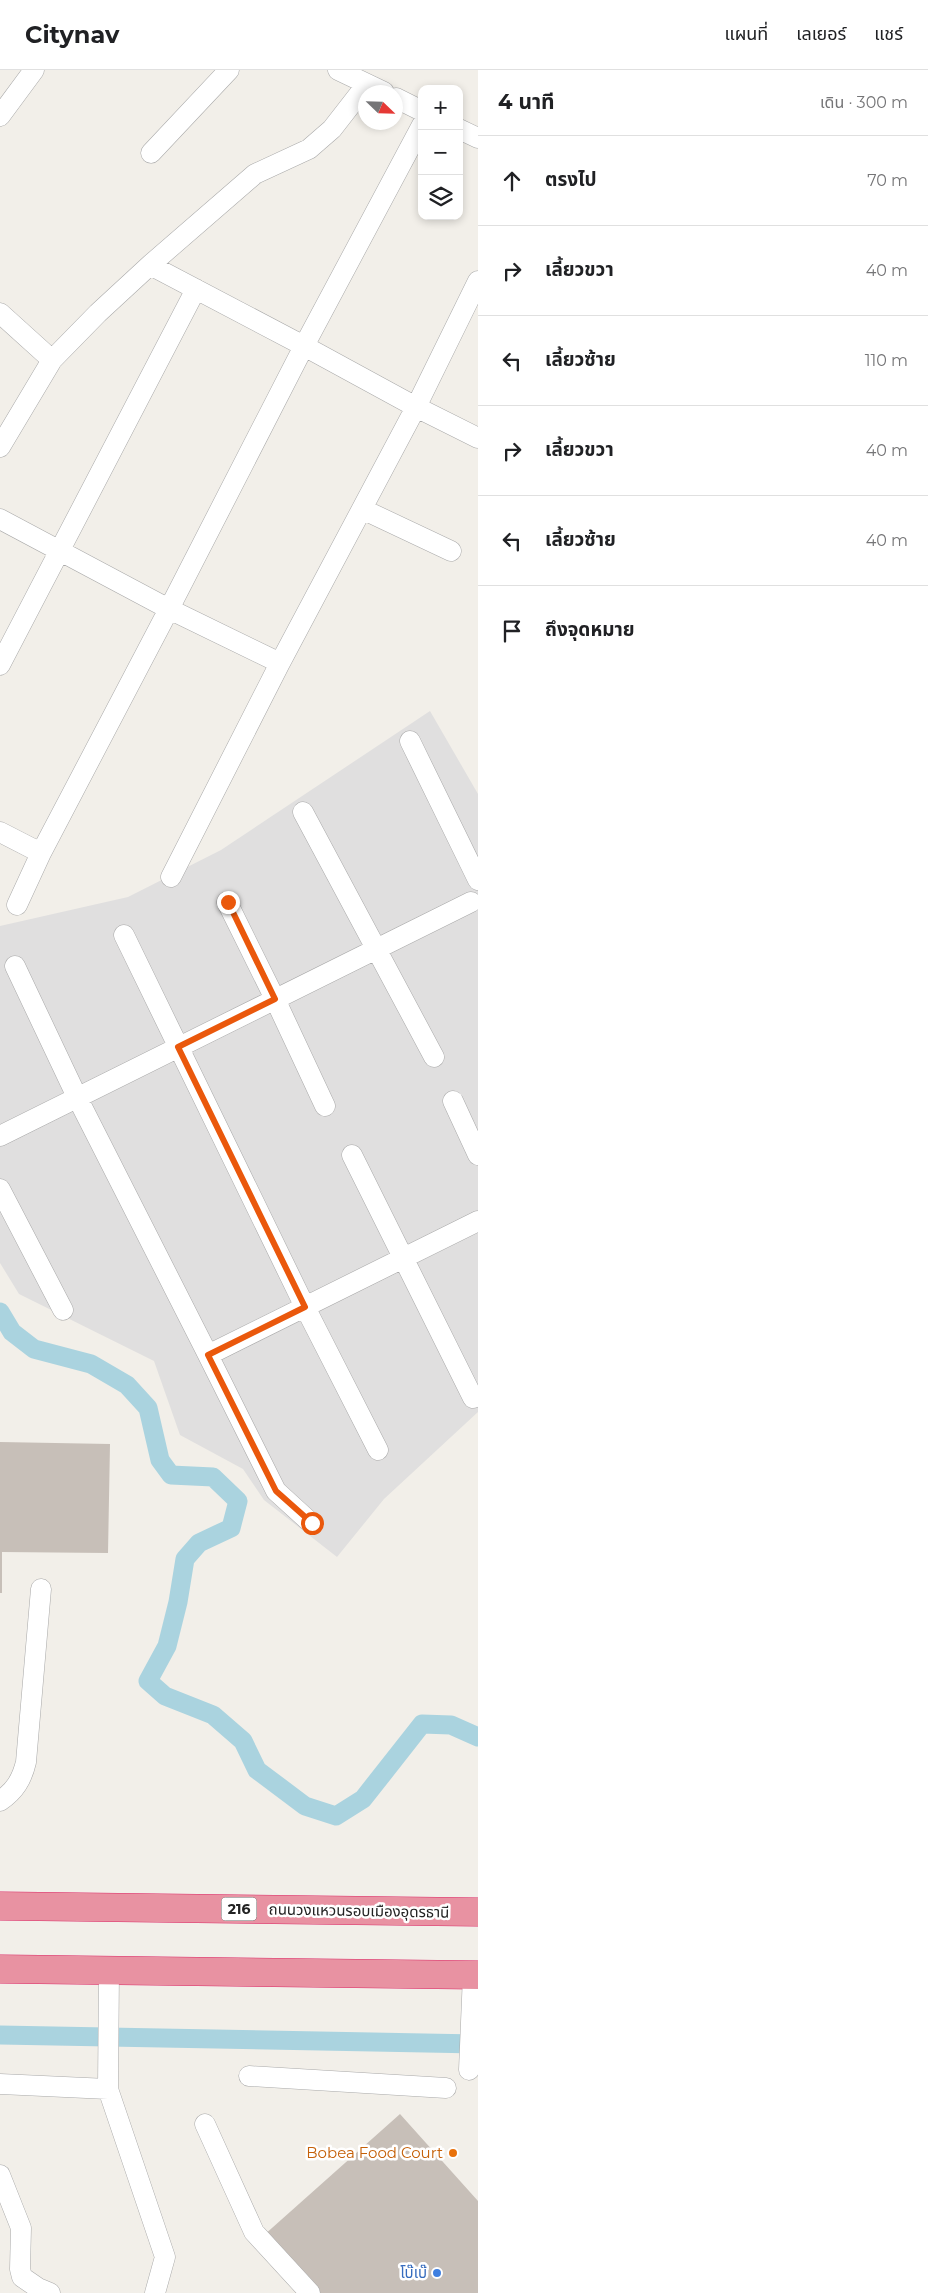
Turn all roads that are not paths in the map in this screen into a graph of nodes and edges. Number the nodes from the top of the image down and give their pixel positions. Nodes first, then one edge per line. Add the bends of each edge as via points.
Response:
1 (34, 70) edge
2 (229, 70) edge
3 (338, 70) edge
4 (370, 85) edge
5 (403, 102) edge
6 (358, 105) edge
7 (418, 109) edge
8 (0, 116) edge
9 (419, 130) edge
10 (461, 130) edge
11 (478, 138) edge
12 (151, 153) dead end
13 (150, 265) junction
14 (478, 281) edge
15 (196, 289) junction
16 (0, 313) edge
17 (304, 346) junction
18 (52, 360) junction
19 (416, 407) junction
20 (478, 438) edge
21 (0, 447) edge
22 (362, 509) junction
23 (0, 519) edge
24 (60, 551) junction
25 (451, 551) dead end
26 (169, 609) junction
27 (280, 663) junction
28 (0, 665) edge
29 (410, 742) dead end
30 (303, 812) dead end
31 (0, 832) edge
32 (41, 853) junction
33 (171, 877) dead end
34 (478, 880) edge
35 (476, 901) edge
36 (228, 902) dead end
37 (17, 905) dead end
38 (124, 935) dead end
39 (375, 949) junction
40 (14, 966) dead end
41 (275, 999) junction
42 (178, 1047) junction
43 (434, 1057) dead end
44 (77, 1098) junction
45 (453, 1101) dead end
46 (325, 1106) dead end
47 (0, 1136) edge
48 (352, 1155) dead end
49 (478, 1155) edge
50 (0, 1189) edge
51 (478, 1221) edge
52 (404, 1258) junction
53 (305, 1307) junction
54 (63, 1310) dead end
55 (208, 1355) junction
56 (473, 1398) dead end
57 (378, 1450) dead end
58 (312, 1523) dead end
59 (41, 1589) dead end
60 (0, 1801) edge
61 (0, 1906) edge
62 (478, 1912) edge
63 (0, 1969) edge
64 (109, 1970) junction
65 (476, 1975) edge
66 (469, 2070) dead end
67 (249, 2076) dead end
68 (0, 2084) edge
69 (108, 2088) junction
70 (446, 2088) dead end
71 (205, 2124) dead end
72 (0, 2175) edge
73 (50, 2293) edge
74 (156, 2293) edge
75 (310, 2293) edge

1 - 8 street
2 - 12 street
3 - 4 street
5 - 7 street
6 - 13 street via 310,149 255,174
9 - 17 street
10 - 11 street
13 - 15 street
13 - 18 street
14 - 19 street
15 - 17 street
15 - 24 street
16 - 18 street
17 - 19 street
17 - 26 street
18 - 21 street
19 - 20 street
19 - 22 street
22 - 25 street
22 - 27 street
23 - 24 street
24 - 26 street
24 - 28 street
26 - 27 street
26 - 32 street
27 - 33 street
29 - 34 street
30 - 39 street
31 - 32 street
32 - 37 street
35 - 39 street
36 - 41 street
38 - 42 street
39 - 41 street
39 - 43 street
40 - 44 street
41 - 42 street
41 - 46 street
42 - 44 street
42 - 53 street
44 - 47 street
44 - 55 street
45 - 49 street
48 - 52 street
50 - 54 street
51 - 52 street
52 - 53 street
52 - 56 street
53 - 55 street
53 - 57 street
55 - 58 street via 276,1491
59 - 60 street via 26,1762 17,1786
61 - 62 highway, ถนนวงแหวนรอบเมืองอุดรธานี / 216
63 - 64 highway
64 - 65 highway
64 - 69 street
65 - 66 street
67 - 70 street
68 - 69 street
69 - 74 street via 165,2257
71 - 75 street via 254,2232
72 - 73 street via 21,2228 22,2277

